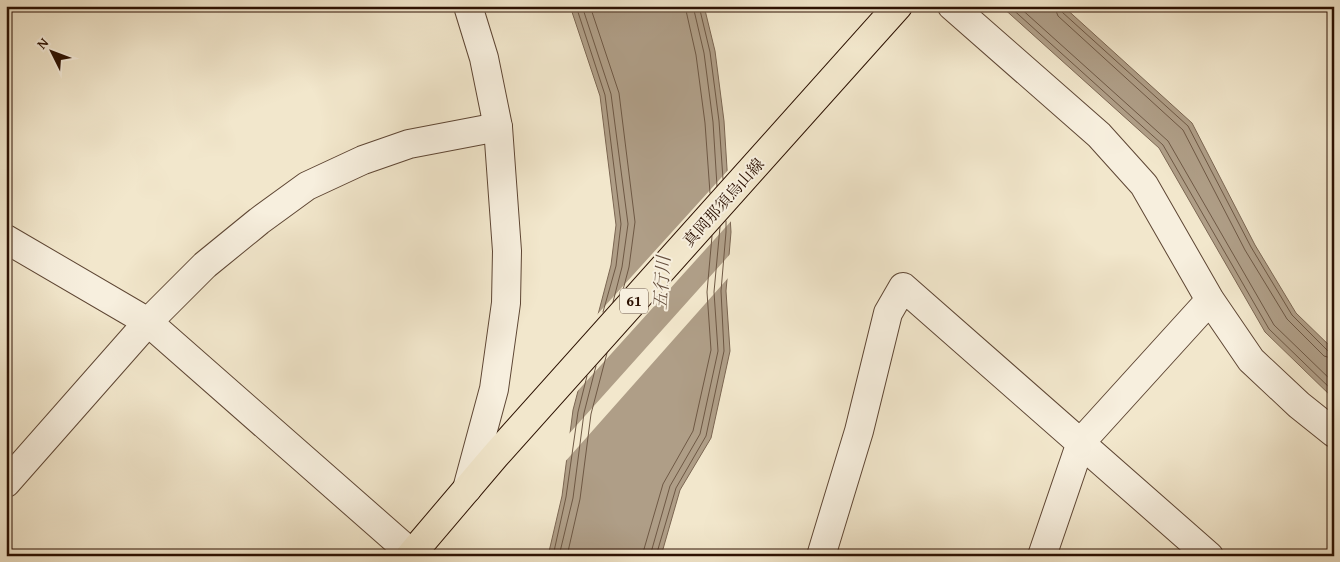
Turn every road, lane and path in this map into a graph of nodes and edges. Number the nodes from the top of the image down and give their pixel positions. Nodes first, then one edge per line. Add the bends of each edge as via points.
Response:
1 (468, 6) edge
2 (898, 6) edge
3 (952, 6) edge
4 (498, 126) junction
5 (6, 239) edge
6 (1210, 300) junction
7 (148, 322) junction
8 (1334, 433) edge
9 (1081, 442) junction
10 (6, 482) edge
11 (467, 489) junction
12 (411, 555) edge
13 (821, 556) edge
14 (1042, 556) edge
15 (1209, 556) edge

1 - 4 street via 484,58
2 - 11 main road, 真岡那須烏山線 / 61
3 - 6 street via 1100,135 1144,186
4 - 7 street via 409,144 363,160 308,186 258,221 205,265
4 - 11 street via 508,251 506,304 494,389
5 - 7 street
6 - 8 street via 1252,360
6 - 9 street
7 - 10 street
7 - 12 street
9 - 13 street via 903,287 888,313 859,431
9 - 14 street
9 - 15 street
11 - 12 main road, 真岡那須烏山線 / 61

